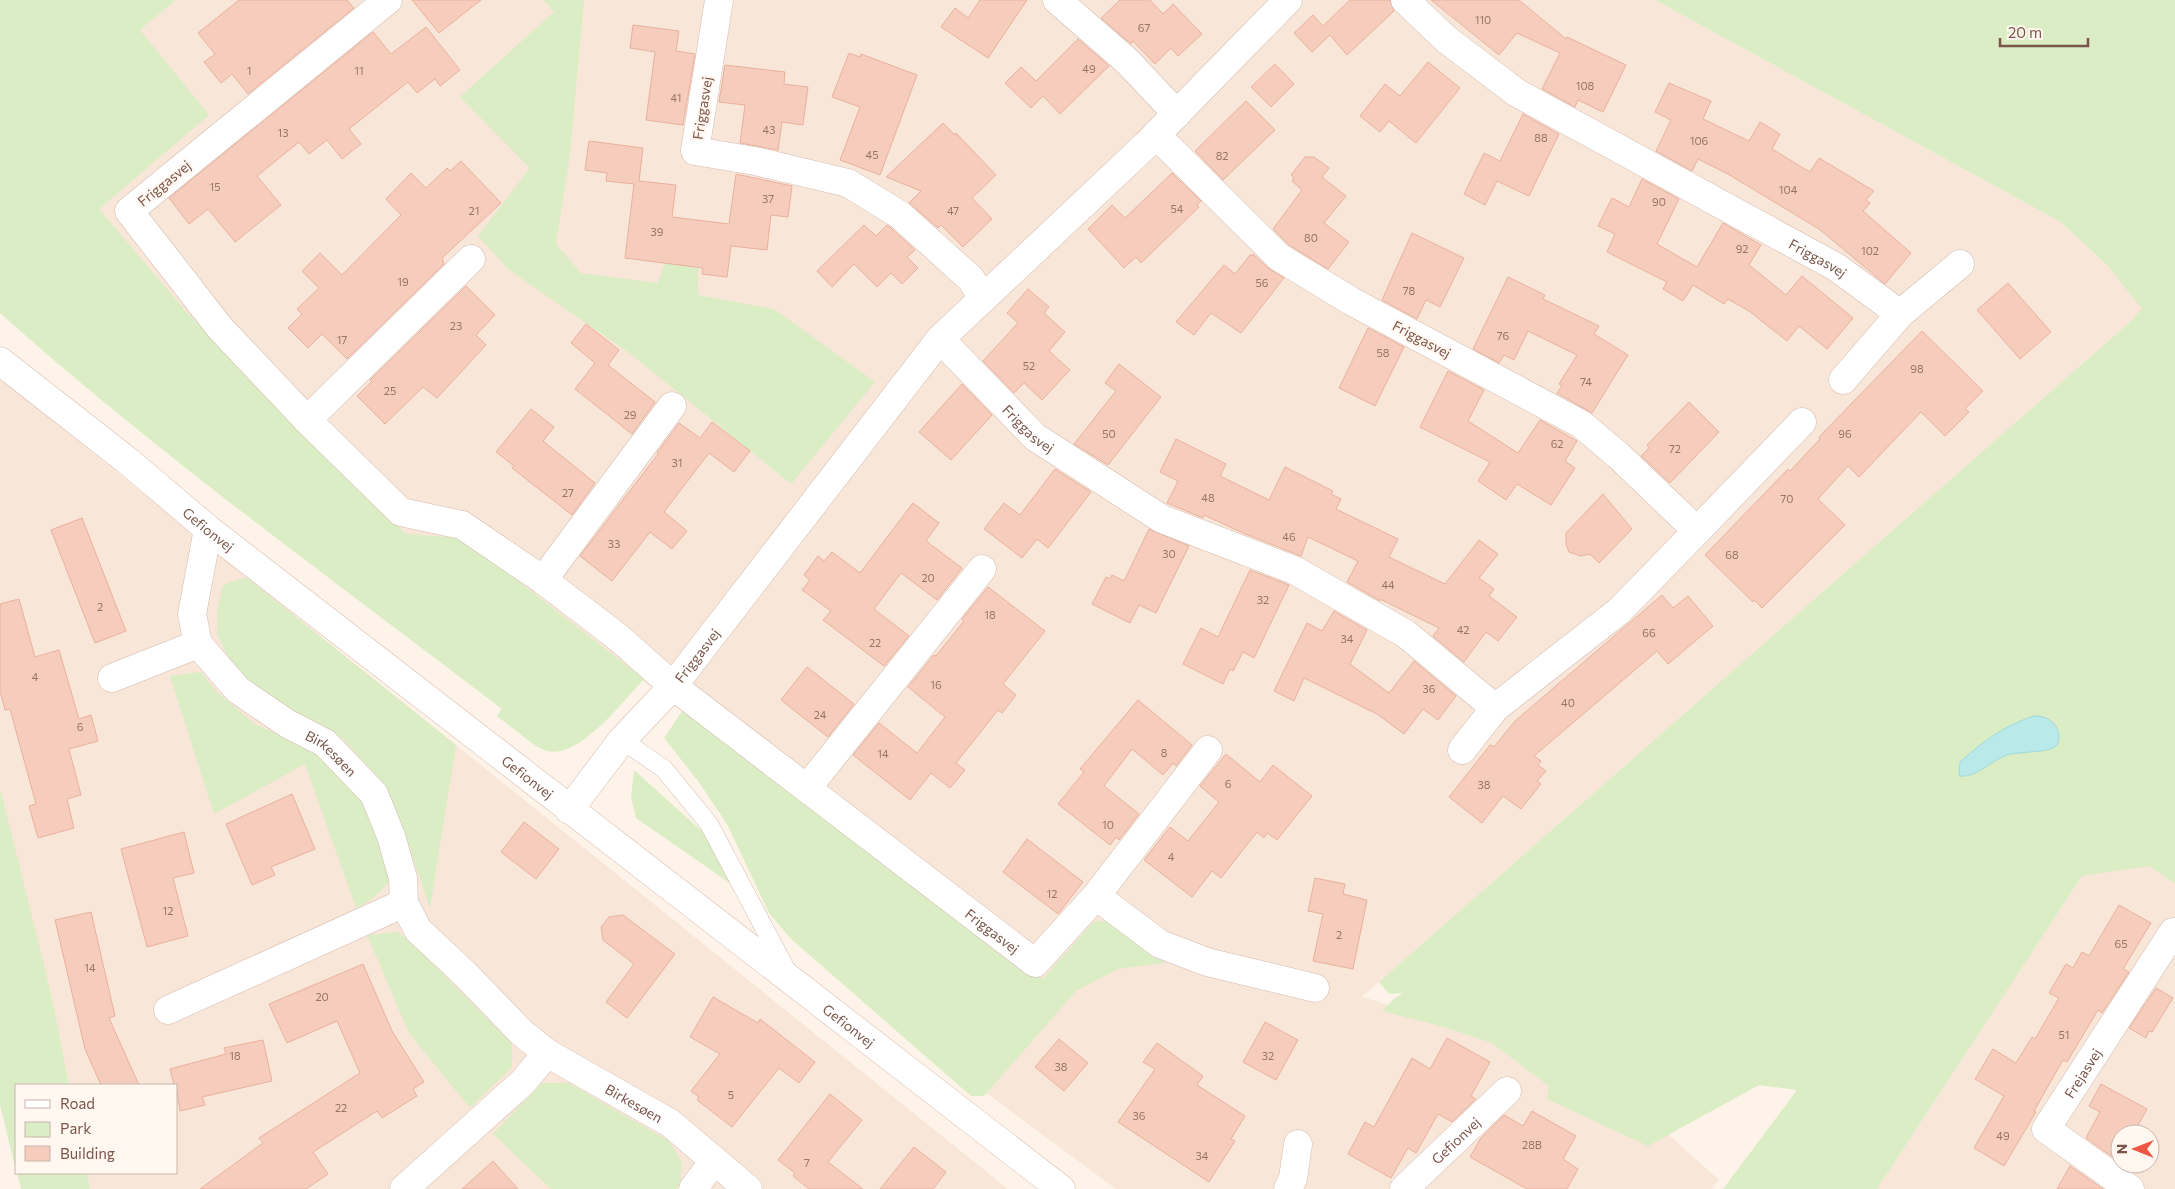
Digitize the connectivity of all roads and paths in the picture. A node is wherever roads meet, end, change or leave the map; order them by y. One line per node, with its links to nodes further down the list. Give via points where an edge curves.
1 (388, 0): 16 (street, Friggasvej, via 129,211 220,328)
2 (719, 0): 10 (street, Friggasvej, via 695,152 755,161 848,183 900,215 970,279)
3 (1057, 0): 6 (street, via 1127,60)
4 (1288, 0): 6 (street, Friggasvej)
5 (1405, 0): 11 (street, Friggasvej, via 1446,39 1517,93 1836,267)
6 (1176, 114): 7 (street, Friggasvej)
7 (1156, 136): 10 (street, Friggasvej); 19 (street, Friggasvej, via 1278,257 1351,301 1581,424 1620,456)
8 (471, 259): 16 (street)
9 (1960, 264): 11 (street)
10 (983, 298): 12 (street, Friggasvej)
11 (1900, 314): 14 (street)
12 (940, 339): 24 (street, Friggasvej); 25 (street, Friggasvej, via 1035,437 1162,519 1294,570 1406,634)
13 (0, 361): 18 (street, Gefionvej)
14 (1843, 380)
15 (672, 406): 21 (street)
16 (306, 420): 21 (street, Friggasvej, via 401,512 462,525)
17 (1802, 422): 19 (street)
18 (208, 528): 22 (street, Birkesøen, via 192,614); 30 (street, Gefionvej)
19 (1697, 531): 25 (street, via 1618,611)
20 (982, 569): 29 (street)
21 (543, 580): 24 (street, Friggasvej, via 619,638)
22 (198, 644): 23 (street); 32 (street, Birkesøen, via 238,690 288,724 326,743 374,794 403,878)
23 (112, 678)
24 (673, 686): 26 (street, Friggasvej); 29 (street, Friggasvej)
25 (1495, 708): 28 (street)
26 (622, 740): 30 (street, Friggasvej); 34 (lane, via 664,770 709,824)
27 (1208, 750): 31 (street, Friggasvej)
28 (1462, 750)
29 (807, 788): 31 (street, Friggasvej, via 1035,963)
30 (569, 810): 34 (street, Gefionvej)
31 (1096, 896): 35 (street, via 1160,944 1207,962)
32 (404, 904): 36 (street); 37 (street, Birkesøen, via 418,930 522,1033)
33 (2175, 933): 47 (street, Frejasvej, via 2046,1129)
34 (791, 980): 44 (street, Gefionvej)
35 (1315, 988)
36 (168, 1010)
37 (547, 1053): 40 (street, Birkesøen, via 670,1123); 41 (street, via 523,1082)
38 (1507, 1091): 46 (street, Gefionvej)
39 (1298, 1144): 45 (street)
40 (714, 1161): 42 (street); 43 (street, Birkesøen)
41 (404, 1189)
42 (693, 1189)
43 (748, 1189)
44 (1061, 1189)
45 (1288, 1189)
46 (1404, 1189)
47 (2130, 1189)

